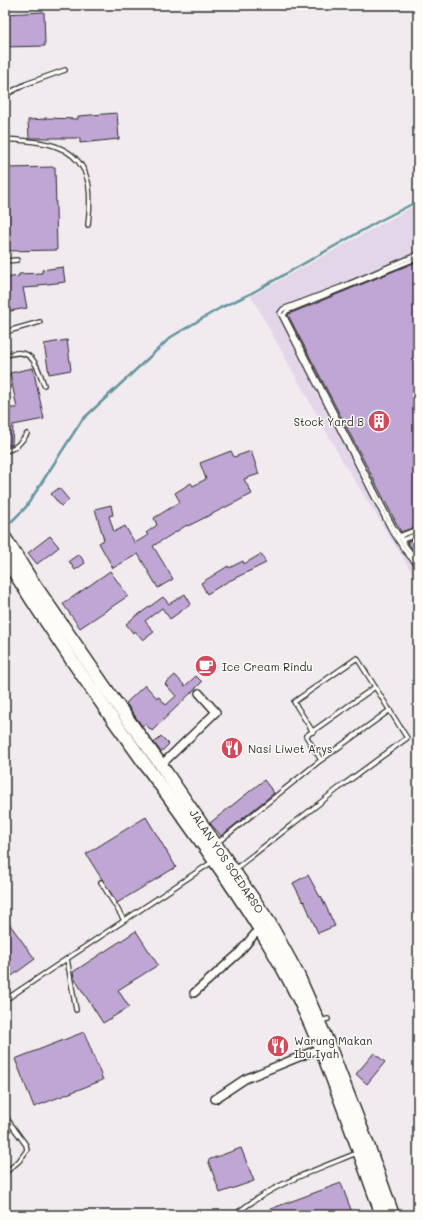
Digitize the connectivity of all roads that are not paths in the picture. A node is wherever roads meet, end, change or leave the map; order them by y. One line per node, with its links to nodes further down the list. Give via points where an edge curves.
1 (65, 70): 2 (lane, via 26,84)
2 (5, 96)
3 (5, 139): 4 (lane, via 53,144 77,159 89,188)
4 (88, 225)
5 (417, 257): 8 (lane); 17 (lane, via 287,311 284,315)
6 (17, 260): 7 (lane)
7 (5, 261)
8 (418, 264)
9 (40, 322): 10 (lane)
10 (5, 332)
11 (5, 356): 12 (lane, via 20,353 28,355 38,368)
12 (44, 385)
13 (27, 434): 14 (lane, via 17,446)
14 (5, 451)
15 (418, 529): 17 (lane)
16 (418, 534): 19 (lane)
17 (398, 537): 19 (lane); 22 (lane)
18 (5, 538): 20 (highway, JALAN YOS SOEDARSO)
19 (402, 540): 21 (lane)
20 (9, 555): 25 (highway, JALAN YOS SOEDARSO, via 42,616); 25 (highway, JALAN YOS SOEDARSO, via 78,642)
21 (418, 561)
22 (418, 566)
23 (375, 687): 26 (lane); 27 (lane); 27 (lane, via 357,658 294,702)
24 (198, 693): 29 (street, via 216,712)
25 (106, 700): 29 (highway, JALAN YOS SOEDARSO); 30 (highway, JALAN YOS SOEDARSO)
26 (390, 710): 28 (lane); 33 (lane, via 407,738)
27 (312, 732): 28 (lane, via 306,736)
28 (321, 760): 31 (lane)
29 (161, 765): 30 (highway); 31 (highway, JALAN YOS SOEDARSO)
30 (152, 774): 31 (highway, JALAN YOS SOEDARSO)
31 (211, 848): 32 (highway, JALAN YOS SOEDARSO); 33 (highway, JALAN YOS SOEDARSO)
32 (213, 861): 33 (highway, JALAN YOS SOEDARSO); 35 (lane)
33 (229, 874): 36 (highway, JALAN YOS SOEDARSO); 42 (highway, JALAN YOS SOEDARSO, via 269,922 323,1020)
34 (101, 882): 35 (lane)
35 (124, 920): 37 (lane)
36 (259, 929): 38 (street, via 238,954); 41 (highway, JALAN YOS SOEDARSO, via 290,981)
37 (67, 958): 39 (lane); 40 (lane)
38 (194, 993)
39 (5, 1000)
40 (76, 1010)
41 (321, 1048): 42 (highway, JALAN YOS SOEDARSO); 43 (street, via 244,1079)
42 (339, 1083): 45 (highway, JALAN YOS SOEDARSO)
43 (215, 1099)
44 (5, 1116): 46 (lane, via 21,1137 27,1150 19,1161)
45 (364, 1150): 47 (lane, via 272,1190 252,1201); 48 (highway, JALAN YOS SOEDARSO); 49 (highway, JALAN YOS SOEDARSO)
46 (5, 1172)
47 (235, 1215)
48 (382, 1215)
49 (393, 1215)

